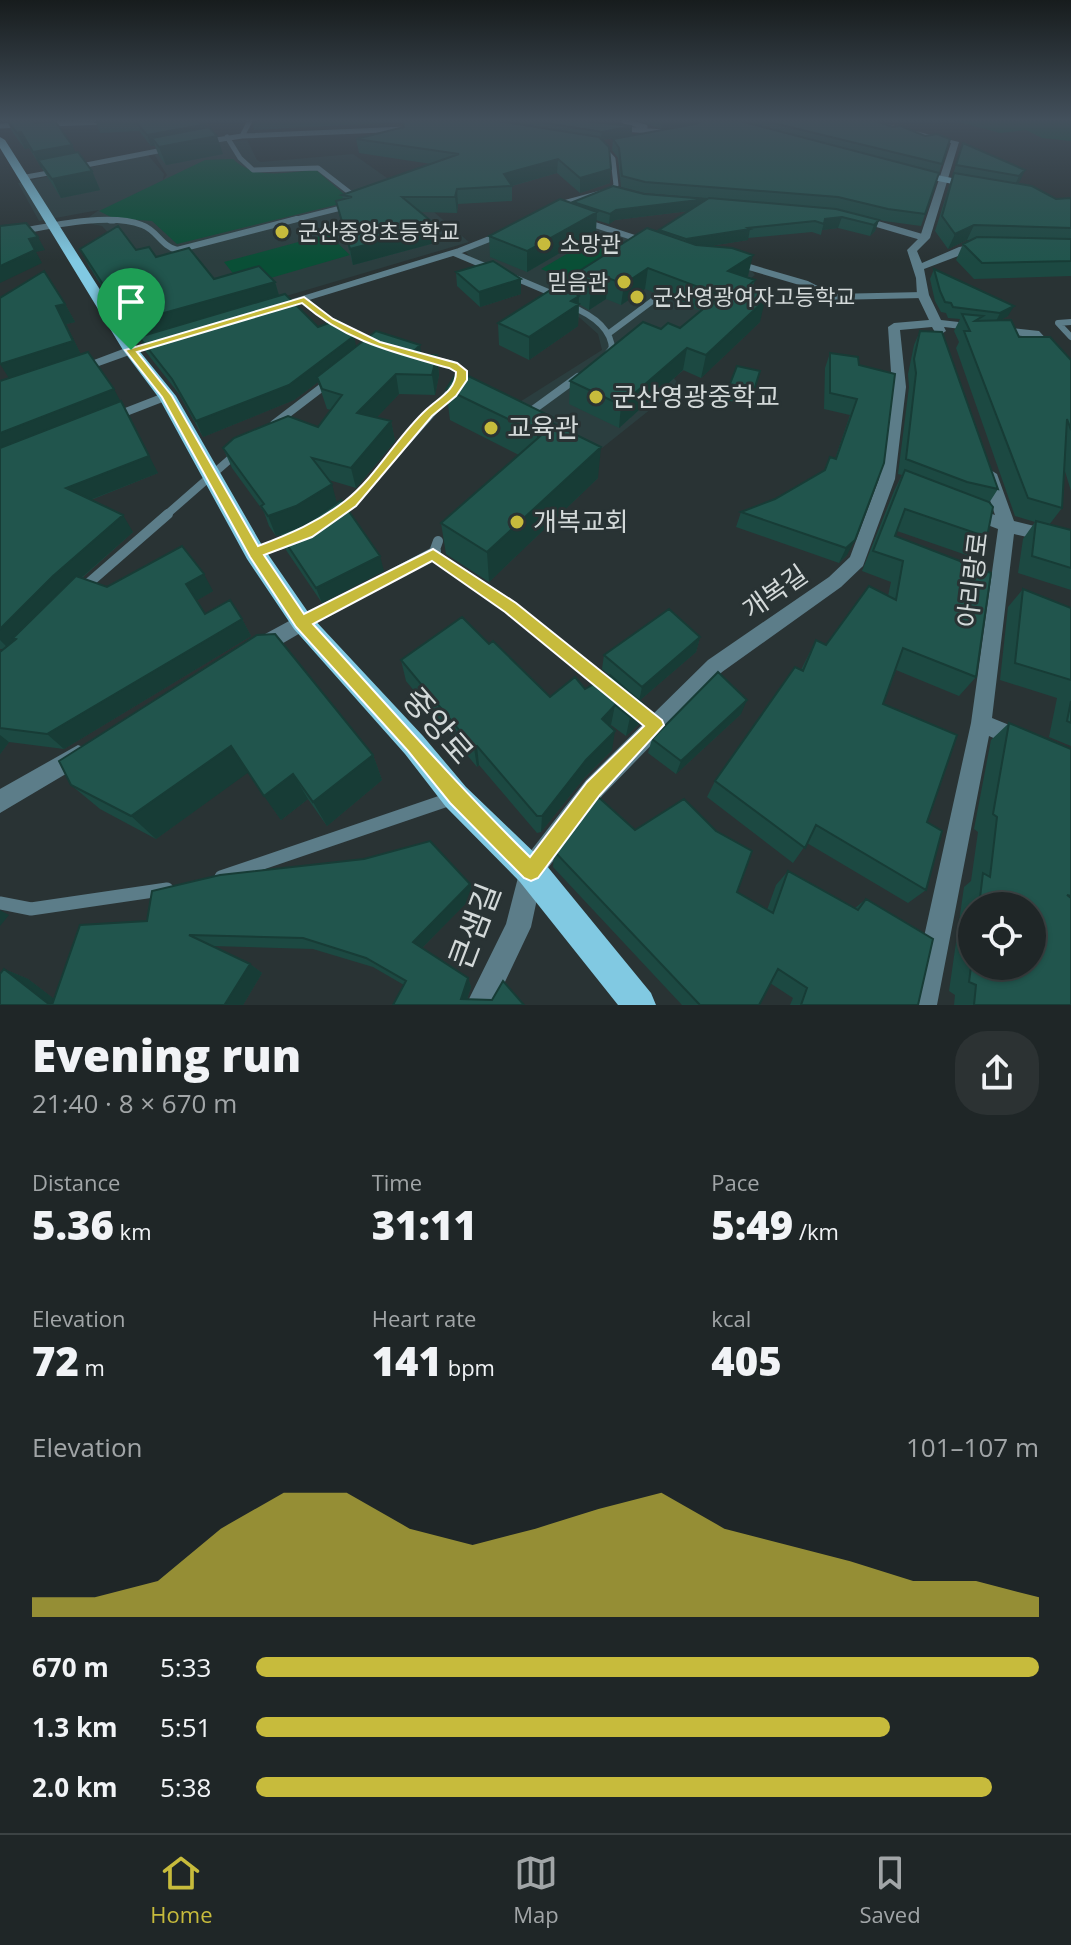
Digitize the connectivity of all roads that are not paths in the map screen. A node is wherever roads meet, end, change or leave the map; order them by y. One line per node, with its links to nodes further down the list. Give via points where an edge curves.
1 (20, 168): 7 (main road, 중앙로)
2 (250, 168): 15 (lane, via 318,168 359,201 177,250 168,249 143,225 88,219)
3 (614, 168): 10 (lane)
4 (947, 168): 8 (street)
5 (57, 171): 7 (lane)
6 (912, 173): 8 (street)
7 (26, 177): 15 (main road, 중앙로)
8 (943, 180): 9 (street); 18 (street)
9 (986, 188)
10 (612, 190): 11 (lane); 12 (lane, via 548,209)
11 (624, 194)
12 (563, 214)
13 (582, 220): 19 (lane)
14 (864, 220): 18 (lane)
15 (53, 228): 17 (lane); 33 (main road, 중앙로)
16 (503, 234): 21 (lane)
17 (0, 235)
18 (925, 238): 23 (street, via 912,250)
19 (653, 244)
20 (997, 247): 23 (street, via 967,246)
21 (454, 253): 25 (lane); 30 (lane, via 556,293 563,304 595,317)
22 (732, 263): 24 (lane, via 807,284 832,297)
23 (919, 267): 24 (street)
24 (923, 295): 29 (street)
25 (304, 299): 27 (lane); 32 (lane, via 329,321)
26 (655, 299): 30 (lane)
27 (275, 308)
28 (1071, 322): 31 (lane, via 1058,323)
29 (937, 323): 35 (street); 41 (street, via 1035,334); 68 (street, 개복길, via 894,327 899,387 893,482 857,561 650,720)
30 (608, 334): 38 (lane, via 613,348)
31 (1071, 337)
32 (377, 345): 34 (lane); 36 (lane)
33 (138, 348): 42 (street); 43 (main road, 중앙로)
34 (388, 348)
35 (947, 352)
36 (365, 354)
37 (410, 355): 51 (lane, via 453,365 462,371 461,380 352,503)
38 (599, 362)
39 (587, 371): 44 (lane)
40 (341, 372): 46 (lane)
41 (1071, 374)
42 (58, 375)
43 (167, 396): 45 (lane); 49 (main road, 중앙로)
44 (530, 412)
45 (110, 418)
46 (270, 427)
47 (247, 445): 49 (lane)
48 (982, 453): 52 (street, 아리랑로)
49 (211, 473): 57 (main road, 중앙로); 59 (lane)
50 (953, 505): 52 (street)
51 (333, 516)
52 (1007, 526): 56 (street); 63 (street, 아리랑로)
53 (307, 533): 57 (lane)
54 (454, 534): 58 (lane)
55 (438, 541): 58 (lane)
56 (1071, 541)
57 (255, 553): 60 (main road, 중앙로)
58 (433, 555): 60 (lane); 62 (lane, via 515,605)
59 (72, 598)
60 (302, 622): 61 (street); 66 (main road, 중앙로)
61 (247, 655)
62 (620, 696)
63 (981, 723): 65 (street); 74 (street, 아리랑로)
64 (96, 745): 67 (street)
65 (1045, 749)
66 (456, 797): 68 (main road, 중앙로); 69 (lane)
67 (0, 802)
68 (531, 871): 72 (street, 큰샘길, via 518,927); 73 (main road, 중앙로)
69 (204, 883)
70 (189, 885): 71 (lane, via 31,909)
71 (0, 903)
72 (480, 1005)
73 (639, 1005)
74 (923, 1005)

